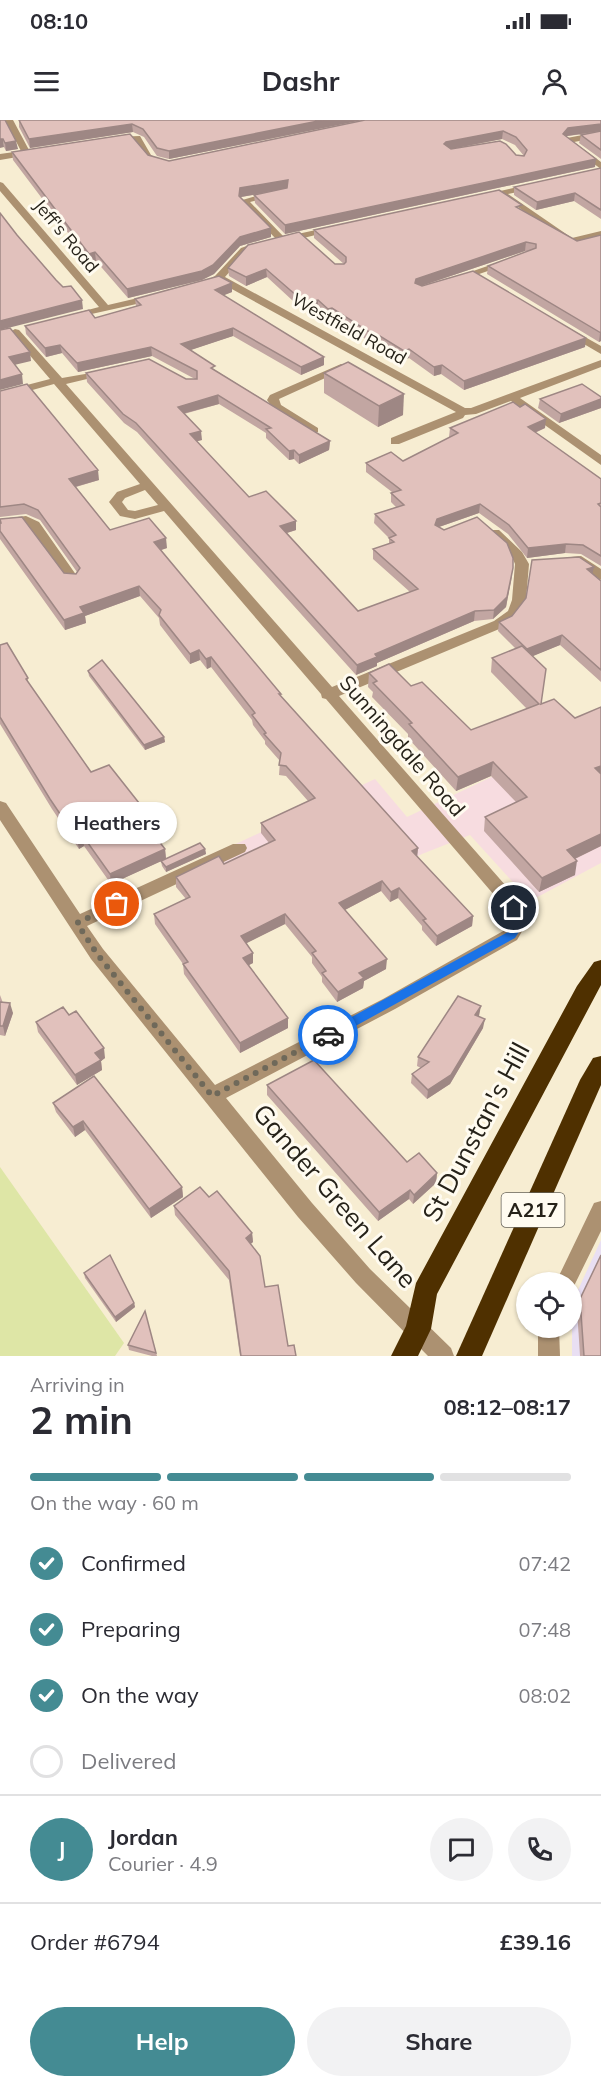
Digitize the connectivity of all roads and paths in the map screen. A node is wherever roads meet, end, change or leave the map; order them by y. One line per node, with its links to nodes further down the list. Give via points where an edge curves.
1 (13, 122): 5 (street)
2 (600, 135): 8 (street, via 568,142)
3 (104, 141): 7 (street, via 136,138 147,158)
4 (37, 151): 5 (street)
5 (26, 153): 6 (street)
6 (0, 157)
7 (169, 164)
8 (601, 166)
9 (601, 171): 10 (street)
10 (590, 174)
11 (536, 175): 14 (street, via 545,183)
12 (0, 185): 24 (street, Jeff's Road)
13 (284, 192): 18 (street, via 244,201)
14 (501, 193): 15 (street); 17 (street, via 570,241)
15 (478, 198)
16 (350, 226): 18 (street, via 307,239)
17 (601, 234)
18 (282, 240): 20 (street, via 244,250)
19 (518, 259): 21 (street, via 479,276)
20 (219, 278): 22 (street); 29 (street, Westfield Road)
21 (442, 283)
22 (194, 288)
23 (161, 296): 24 (street)
24 (106, 309): 25 (street)
25 (60, 320)
26 (562, 327): 28 (street)
27 (0, 335): 32 (street, Sunningdale Road, via 20,330)
28 (601, 351)
29 (363, 357): 35 (street, Westfield Road); 36 (street, via 274,397 273,404)
30 (601, 363): 34 (street)
31 (117, 369): 32 (street)
32 (59, 381): 33 (street); 39 (street, Sunningdale Road)
33 (0, 396)
34 (513, 397): 35 (street, via 472,412); 38 (street)
35 (462, 411): 37 (street, via 459,416)
36 (314, 430)
37 (395, 441)
38 (601, 461)
39 (147, 485): 40 (street, Sunningdale Road); 40 (street, via 115,502 124,513)
40 (165, 507): 46 (street, Sunningdale Road)
41 (0, 523): 45 (street, via 26,520 34,525)
42 (486, 526): 46 (street, via 528,563 514,613 508,619)
43 (565, 559): 44 (street, via 581,560)
44 (601, 576)
45 (72, 579)
46 (327, 695): 53 (street, Sunningdale Road, via 514,908 520,921 512,935)
47 (0, 807): 49 (street, Gander Green Lane)
48 (239, 849): 49 (street)
49 (77, 923): 53 (street, Gander Green Lane, via 97,954)
50 (601, 968): 56 (highway, St Dunstan's Hill / A217, via 425,1292)
51 (601, 1065): 52 (highway, A217)
52 (595, 1090): 60 (highway, A217)
53 (212, 1096): 56 (street, Gander Green Lane, via 363,1276)
54 (601, 1210): 55 (street)
55 (571, 1272)
56 (418, 1329): 58 (highway, A217); 59 (street, Gander Green Lane)
57 (549, 1338): 61 (street)
58 (404, 1356)
59 (443, 1356)
60 (469, 1356)
61 (549, 1356)

